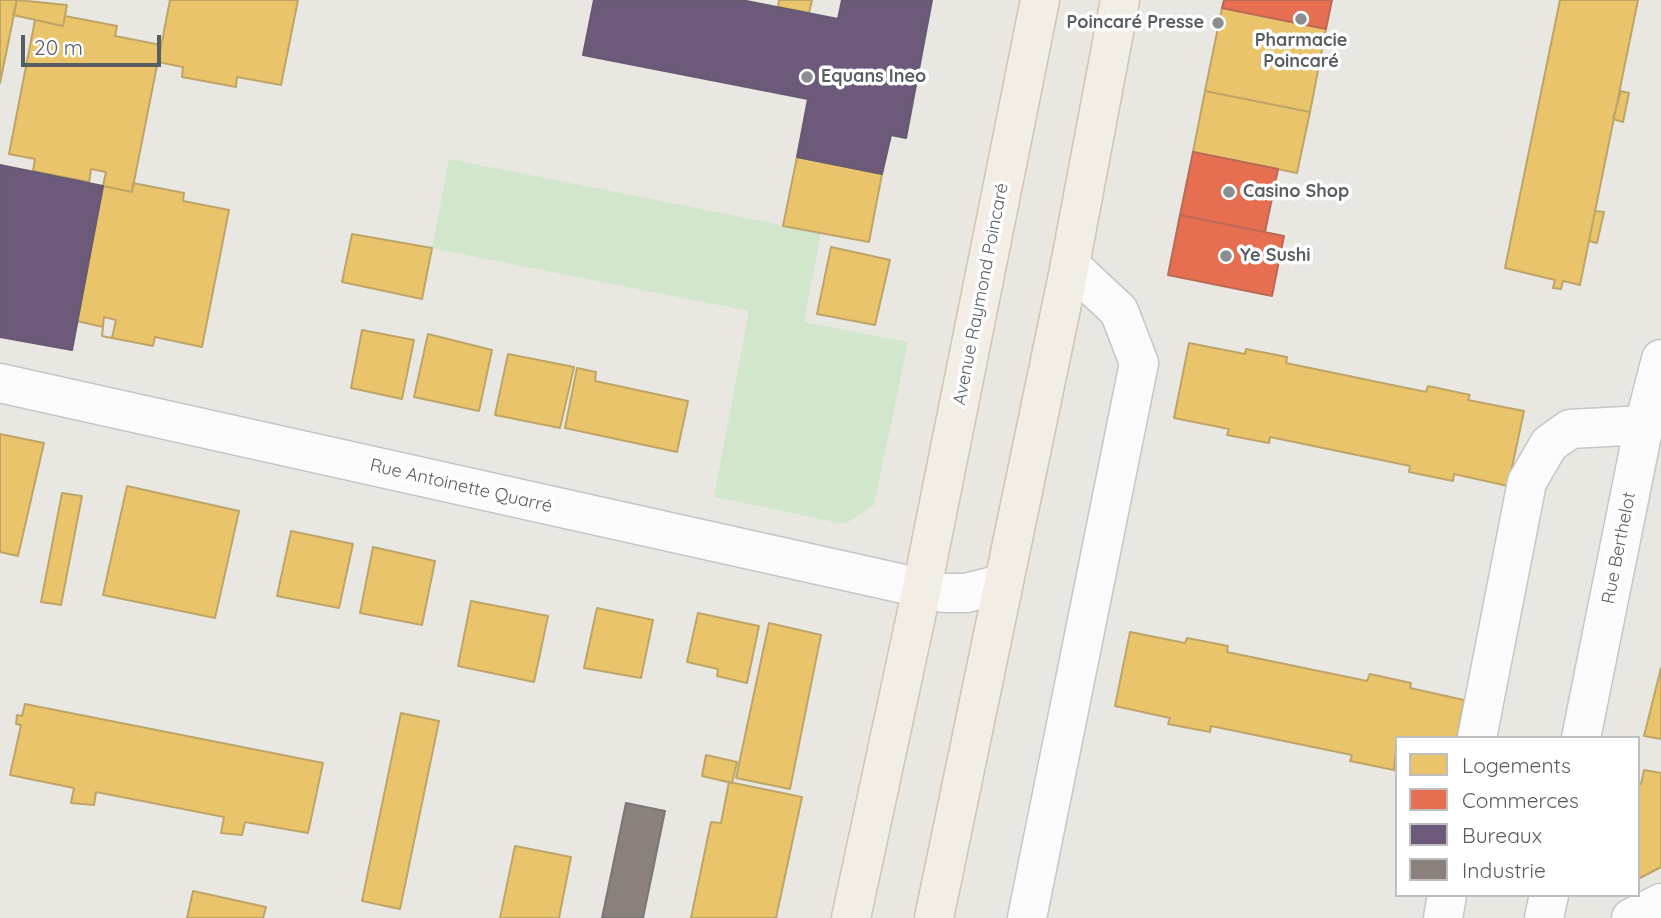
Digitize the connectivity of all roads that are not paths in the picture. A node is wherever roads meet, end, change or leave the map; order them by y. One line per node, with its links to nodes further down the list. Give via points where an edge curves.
1 (1040, 0): 8 (main road, Avenue Raymond Poincaré)
2 (1120, 0): 3 (main road)
3 (1070, 265): 7 (main road); 16 (street, via 1119,311 1139,363)
4 (1659, 371): 6 (street, Rue Berthelot)
5 (0, 383): 8 (street, Rue Antoinette Quarré)
6 (1644, 425): 9 (street, via 1570,429 1549,444 1527,482); 10 (street, Rue Berthelot)
7 (1002, 584): 8 (street, via 966,593); 15 (main road)
8 (922, 588): 14 (main road, Avenue Raymond Poincaré)
9 (1477, 736)
10 (1581, 736)
11 (1447, 897): 17 (street)
12 (1549, 897): 18 (street)
13 (1661, 903): 19 (street)
14 (851, 918)
15 (934, 918)
16 (1027, 918)
17 (1443, 918)
18 (1544, 918)
19 (1632, 918)

